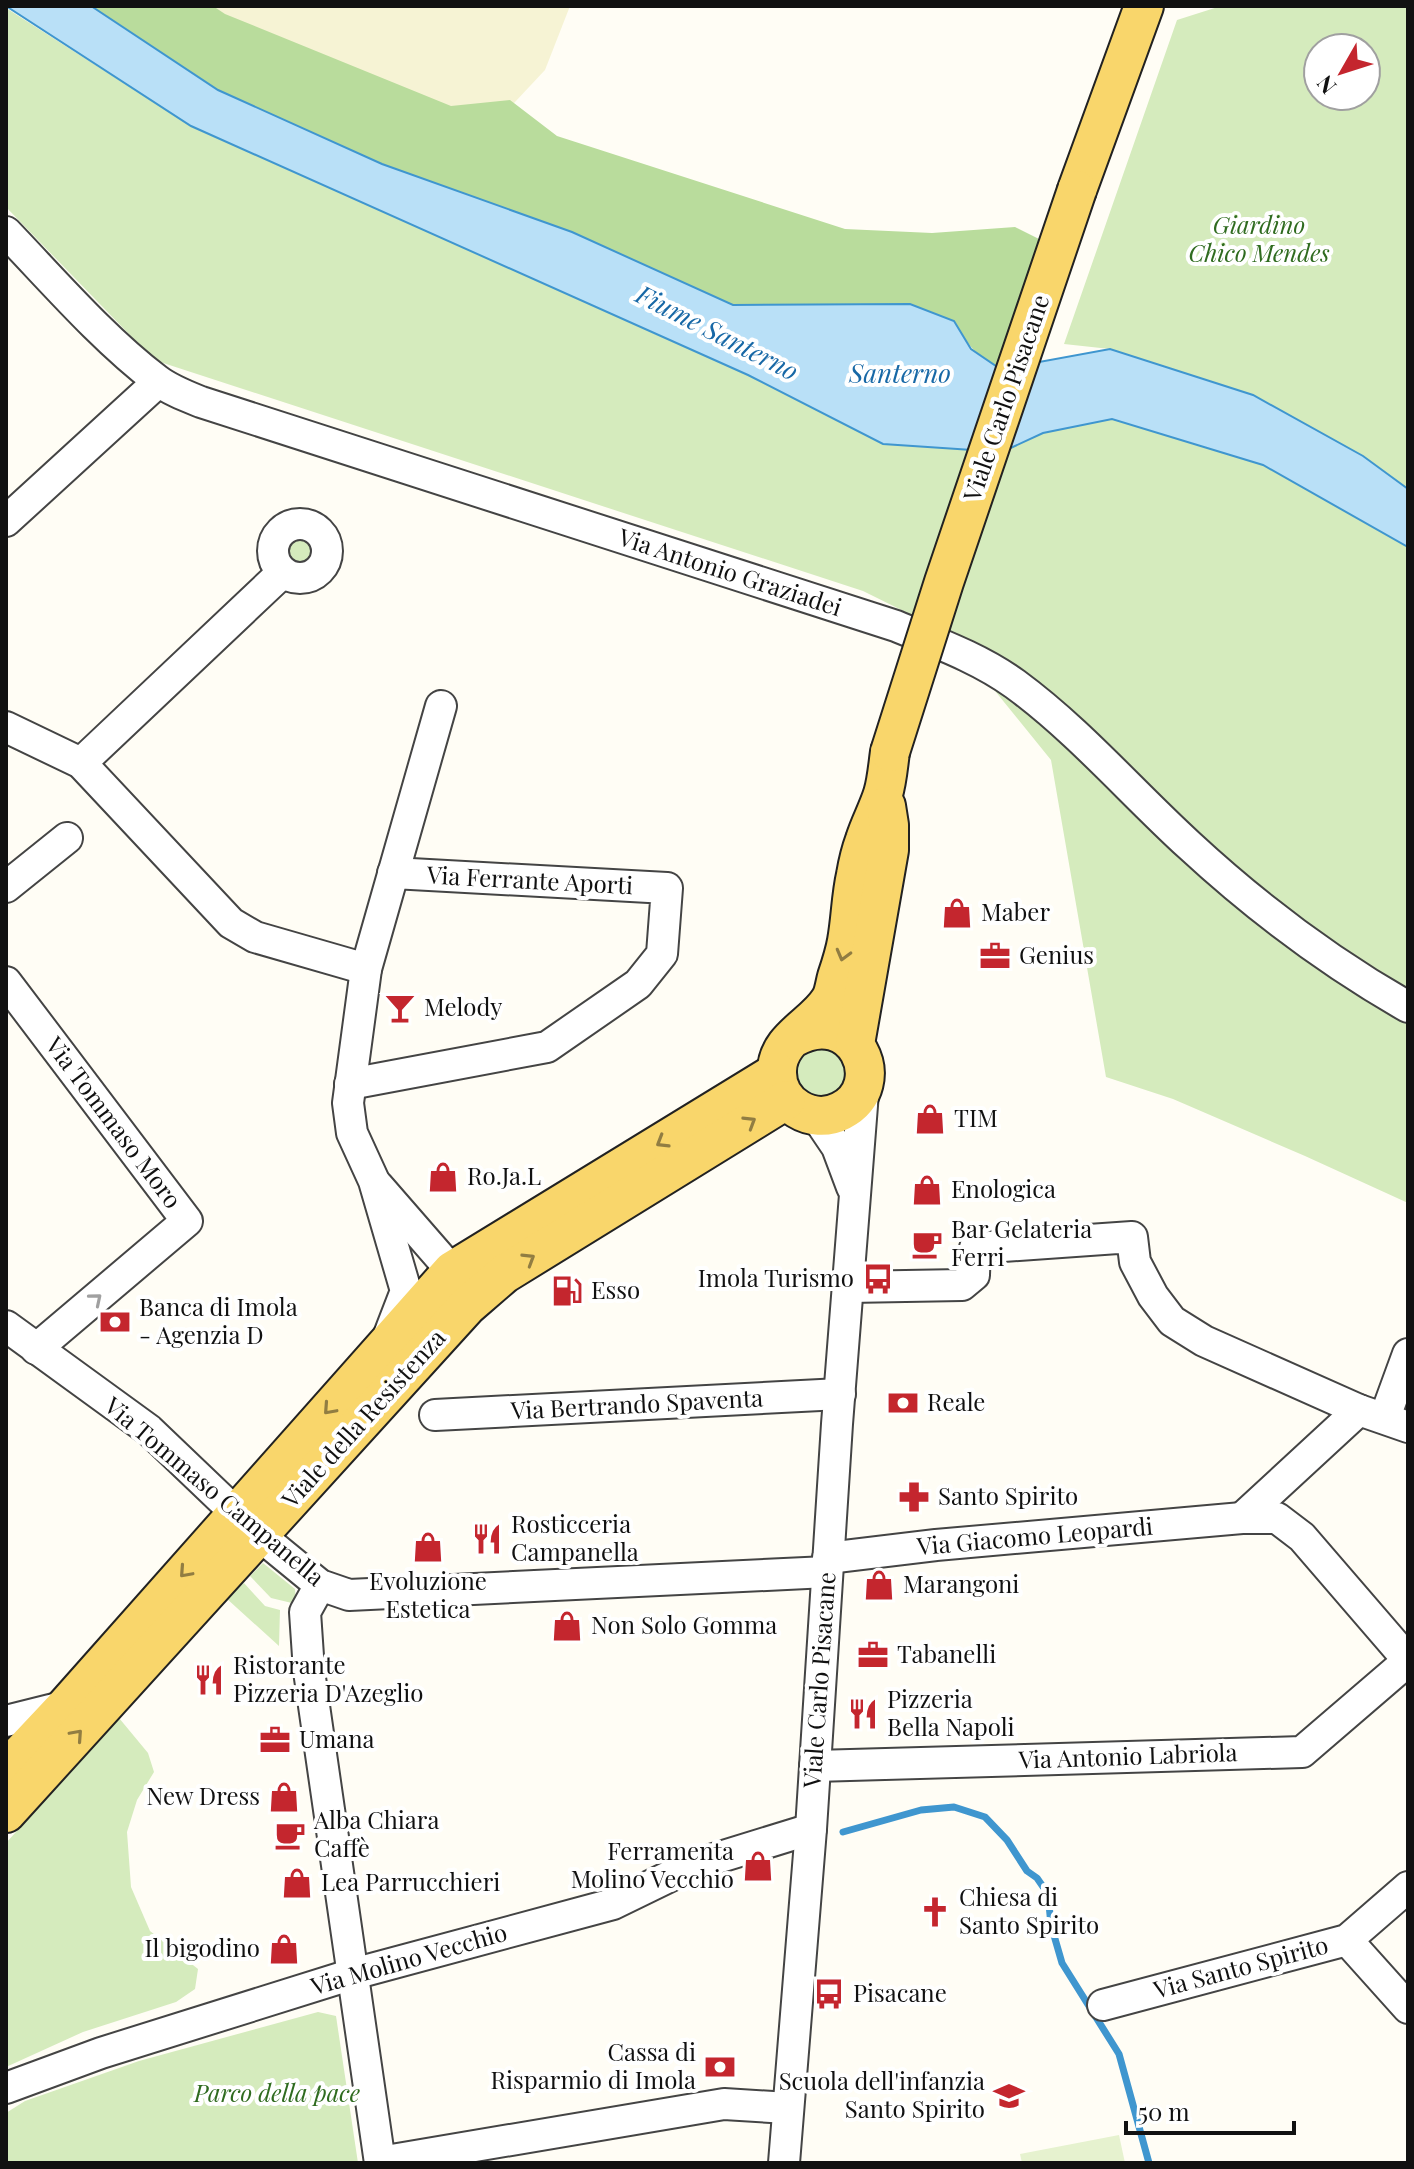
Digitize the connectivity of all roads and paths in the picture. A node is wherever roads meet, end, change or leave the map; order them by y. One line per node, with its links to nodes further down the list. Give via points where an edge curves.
1 (1144, 6): 9 (main road, Viale Carlo Pisacane, bridge, via 944,582 890,752)
2 (6, 232): 3 (street, Via Antonio Graziadei)
3 (158, 382): 4 (street); 17 (street, Via Antonio Graziadei, via 201,402 896,626 969,656 1054,715 1190,846 1290,931)
4 (6, 521)
5 (282, 573): 8 (street)
6 (441, 706): 11 (street)
7 (6, 727): 8 (street)
8 (81, 763): 15 (street, via 231,923 255,937)
9 (883, 793): 12 (main road, Viale Carlo Pisacane); 14 (main road, Viale Carlo Pisacane, via 889,850)
10 (67, 838): 13 (street)
11 (393, 873): 15 (street); 20 (street, Via Ferrante Aporti, via 667,888 662,954 638,984 547,1047)
12 (855, 878): 14 (main road, via 873,892); 18 (main road, Viale Carlo Pisacane, one-way to 18, via 847,944 831,999)
13 (6, 887)
14 (873, 941): 19 (main road, Viale Carlo Pisacane)
15 (366, 969): 20 (street)
16 (6, 982): 28 (street, Via Tommaso Moro, one-way to 16, via 187,1221)
17 (1408, 1007)
18 (793, 1038): 19 (main road, via 818,1028 832,1030 845,1035); 21 (main road, Viale Carlo Pisacane, via 779,1059)
19 (860, 1060): 21 (main road, Viale Carlo Pisacane, via 861,1090 843,1110 830,1115); 23 (street, Viale Carlo Pisacane)
20 (350, 1084): 22 (street, via 352,1133)
21 (793, 1096): 23 (street, Viale Carlo Pisacane, via 837,1147); 26 (main road, Viale della Resistenza)
22 (374, 1181): 24 (street); 26 (street)
23 (855, 1196): 25 (street, Viale Carlo Pisacane)
24 (389, 1237): 26 (street, via 422,1277); 29 (street, via 406,1291)
25 (849, 1287): 31 (street, Viale Carlo Pisacane); 33 (street, via 962,1285 974,1275 975,1248 1132,1237 1135,1262 1172,1321 1204,1341)
26 (452, 1289): 29 (main road, Viale della Resistenza); 35 (main road, Viale della Resistenza)
27 (6, 1326): 28 (street, Via Tommaso Campanella)
28 (36, 1349): 35 (street, Via Tommaso Campanella, via 149,1430)
29 (381, 1351): 35 (main road, Viale della Resistenza, one-way to 35)
30 (1408, 1354): 33 (street)
31 (840, 1394): 32 (street, Via Bertrando Spaventa); 36 (street, Viale Carlo Pisacane)
32 (435, 1415)
33 (1384, 1418): 34 (street)
34 (1242, 1518): 36 (street, Via Giacomo Leopardi, via 936,1545); 38 (street, Via Giacomo Leopardi, via 1277,1518 1302,1537)
35 (248, 1524): 37 (street, Via Tommaso Campanella); 39 (main road, Viale della Resistenza, one-way to 39); 42 (main road, Viale della Resistenza, one-way to 35)
36 (827, 1565): 37 (street, Via Tommaso Campanella, via 349,1595); 41 (street, Viale Carlo Pisacane)
37 (320, 1585): 46 (street, via 305,1612 309,1671)
38 (1408, 1660): 41 (street, Via Antonio Labriola, via 1302,1752)
39 (66, 1706): 40 (street); 42 (main road, Viale della Resistenza)
40 (6, 1721)
41 (815, 1766): 43 (street, Viale Carlo Pisacane)
42 (11, 1791)
43 (811, 1829): 46 (street, Via Molino Vecchio, via 691,1866 613,1904); 50 (street, Viale Carlo Pisacane)
44 (1408, 1887): 45 (street, Via Santo Spirito)
45 (1347, 1940): 47 (street, Via Santo Spirito); 48 (street)
46 (353, 1974): 49 (street, Via Molino Vecchio); 51 (street)
47 (1103, 2005)
48 (1408, 2008)
49 (6, 2088)
50 (788, 2108): 51 (street, via 724,2104); 52 (street, Viale Carlo Pisacane)
51 (380, 2163)
52 (784, 2163)

